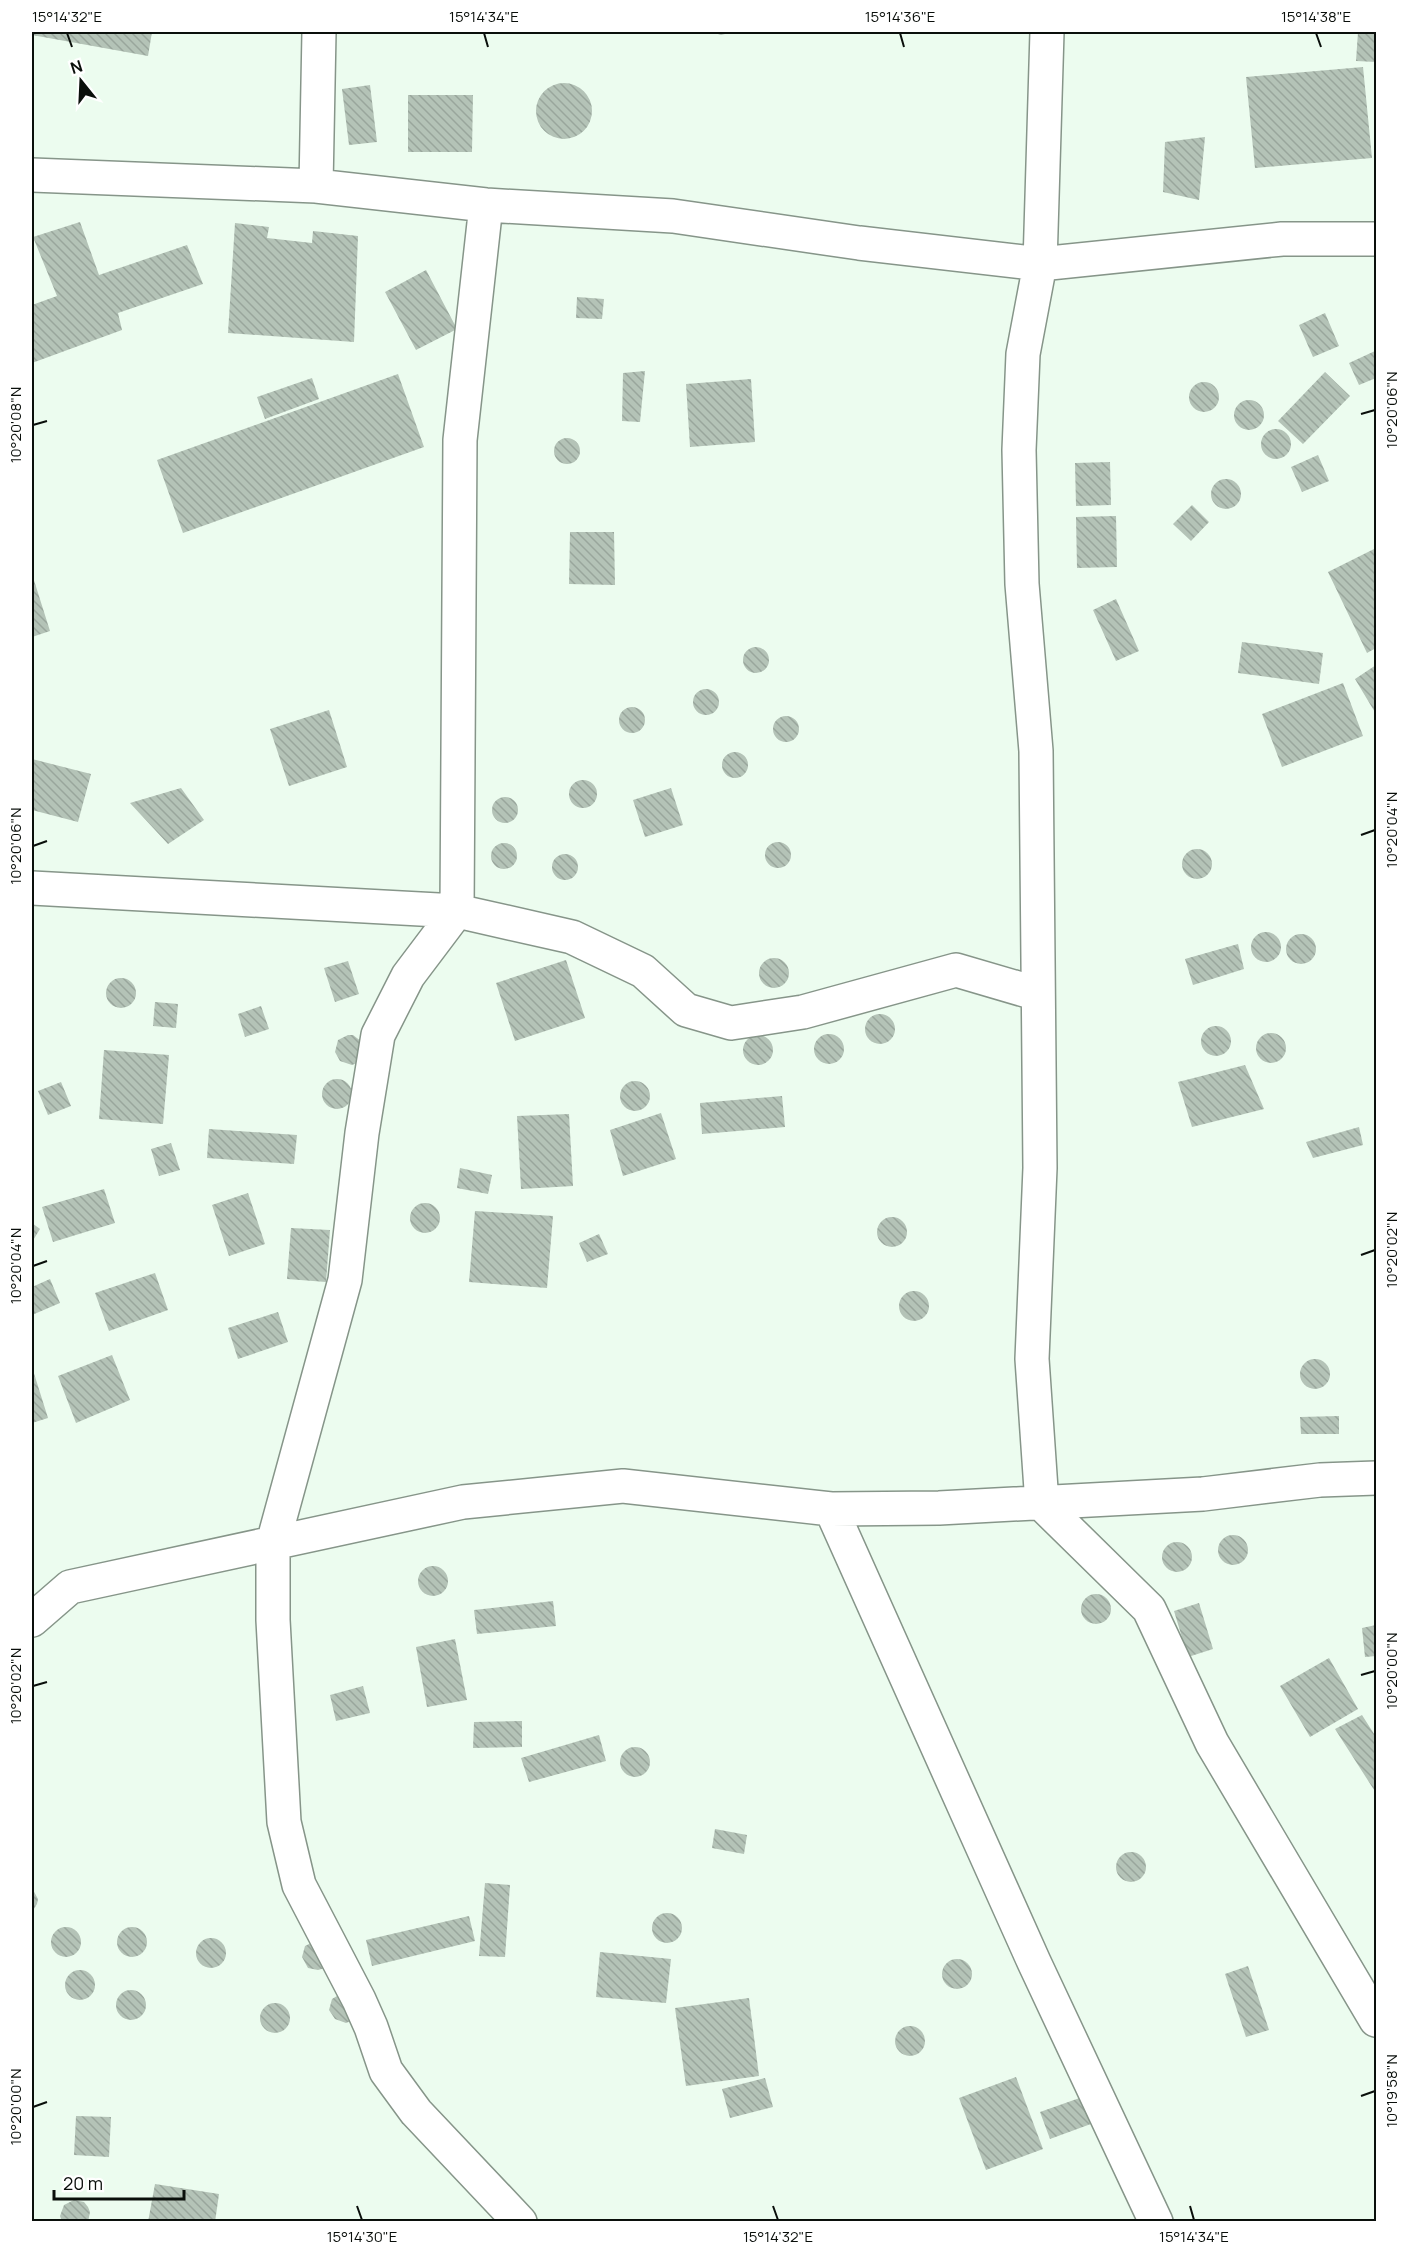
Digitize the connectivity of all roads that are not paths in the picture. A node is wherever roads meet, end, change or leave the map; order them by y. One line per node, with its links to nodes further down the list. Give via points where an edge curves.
1 (319, 32): 4 (street)
2 (1047, 32): 7 (street)
3 (32, 175): 4 (street)
4 (316, 186): 5 (street)
5 (486, 205): 7 (street, via 673,216); 9 (street, via 459,440)
6 (1377, 239): 7 (street, via 1282,239)
7 (1040, 264): 10 (street, via 1023,354 1018,450 1022,584 1036,752)
8 (32, 888): 9 (street)
9 (457, 911): 10 (street, via 572,937 643,971 686,1010 731,1023 803,1012 956,970); 14 (street, via 408,976 378,1035 345,1280)
10 (1038, 994): 12 (street, via 1040,1168 1032,1359)
11 (1377, 1478): 12 (street)
12 (1042, 1504): 13 (street); 18 (street, via 1149,1609 1212,1743)
13 (831, 1509): 14 (street, via 623,1486 463,1502); 20 (street, via 1034,1962)
14 (273, 1543): 15 (street); 19 (street, via 273,1620 284,1822 299,1885 345,1970 371,2026 386,2071 416,2112)
15 (70, 1587): 16 (street); 17 (street)
16 (32, 1590)
17 (32, 1620)
18 (1377, 2020)
19 (520, 2222)
20 (1156, 2222)

